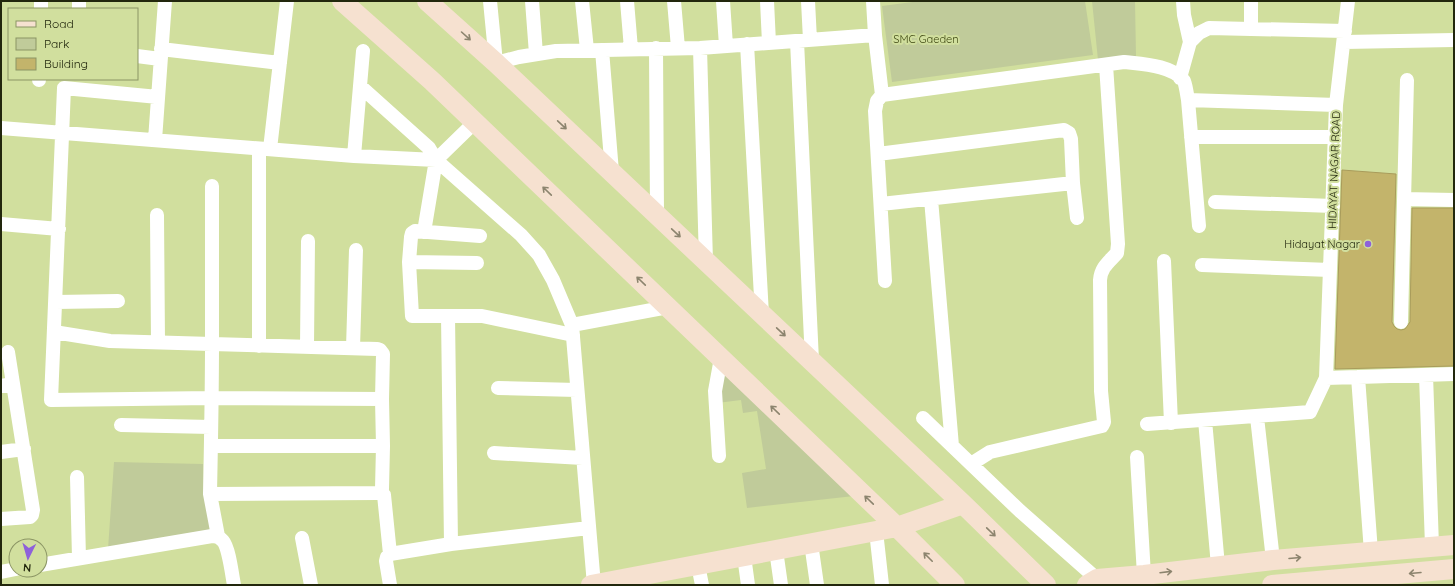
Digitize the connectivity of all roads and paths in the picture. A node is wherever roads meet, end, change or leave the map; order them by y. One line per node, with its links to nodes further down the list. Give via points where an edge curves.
1 (165, 1): 34 (street)
2 (287, 1): 37 (street)
3 (342, 1): 47 (street)
4 (427, 1): 17 (street)
5 (490, 1): 38 (street)
6 (532, 1): 35 (street)
7 (582, 1): 32 (street)
8 (627, 1): 30 (street)
9 (674, 1): 28 (street)
10 (722, 1): 26 (street)
11 (767, 1): 24 (street)
12 (808, 1): 21 (street)
13 (873, 1): 19 (street)
14 (1183, 1): 23 (street)
15 (1251, 1): 18 (street)
16 (1348, 1): 20 (street, HIDAYAT NAGAR ROAD)
17 (443, 8): 38 (street, one-way to 38)
18 (1251, 29): 20 (street); 23 (street, via 1209,28)
19 (875, 35): 21 (street); 43 (street)
20 (1345, 36): 22 (street); 46 (street, HIDAYAT NAGAR ROAD)
21 (804, 40): 24 (street); 98 (street)
22 (1454, 40)
23 (1190, 42): 40 (street)
24 (769, 43): 25 (street)
25 (747, 44): 26 (street); 86 (street)
26 (726, 46): 29 (street)
27 (656, 48): 28 (street); 30 (street); 67 (street)
28 (678, 48): 29 (street)
29 (700, 48): 78 (street)
30 (631, 49): 33 (street)
31 (364, 50): 42 (street)
32 (587, 50): 33 (street); 35 (street)
33 (602, 50): 57 (street)
34 (161, 54): 36 (street); 37 (street); 44 (street)
35 (536, 54): 38 (street)
36 (138, 56)
37 (280, 63): 53 (street)
38 (496, 63): 57 (street, one-way to 57)
39 (1106, 65): 40 (street, via 1124,62 1143,64 1163,68); 43 (street); 124 (street, via 1118,244 1117,253 1107,263 1100,276 1101,391 1104,422 1102,426 990,452)
40 (1180, 78): 45 (street, via 1184,81)
41 (1407, 80): 61 (street)
42 (360, 86): 55 (street); 56 (street, via 429,148)
43 (882, 95): 54 (street, via 877,101 875,111)
44 (158, 97): 49 (street, via 64,88); 52 (street)
45 (1188, 100): 46 (street); 50 (street)
46 (1336, 105): 51 (street, HIDAYAT NAGAR ROAD)
47 (475, 122): 56 (street); 85 (street, one-way to 47)
48 (1, 128): 49 (street)
49 (63, 133): 52 (street); 71 (street)
50 (1191, 137): 51 (street); 70 (street)
51 (1335, 137): 65 (street, HIDAYAT NAGAR ROAD)
52 (155, 140): 53 (street)
53 (265, 149): 55 (street); 93 (street)
54 (878, 154): 58 (street, via 1064,130 1069,133 1071,139); 64 (street)
55 (354, 156): 56 (street)
56 (436, 160): 72 (street); 89 (street, via 521,235 539,255 553,280)
57 (612, 172): 67 (street)
58 (1073, 183): 60 (street); 68 (street)
59 (212, 186): 92 (street)
60 (931, 199): 64 (street); 117 (street)
61 (1404, 199): 62 (street); 88 (street)
62 (1454, 200)
63 (1215, 202): 65 (street)
64 (880, 204): 82 (street)
65 (1332, 206): 81 (street, HIDAYAT NAGAR ROAD)
66 (157, 215): 91 (street)
67 (657, 215): 78 (street, one-way to 78)
68 (1077, 218)
69 (1, 224): 71 (street)
70 (1199, 226)
71 (59, 229): 84 (street)
72 (424, 232): 73 (street); 77 (street, via 415,231 410,237)
73 (480, 236)
74 (308, 241): 94 (street)
75 (356, 250): 95 (street)
76 (1164, 261): 111 (street)
77 (410, 262): 79 (street); 87 (street, via 412,316)
78 (706, 262): 86 (street)
79 (477, 263)
80 (1202, 265): 81 (street)
81 (1330, 270): 102 (street, HIDAYAT NAGAR ROAD)
82 (885, 281)
83 (118, 301): 84 (street)
84 (56, 302): 90 (street)
85 (668, 307): 89 (street); 97 (street)
86 (762, 314): 98 (street, one-way to 98)
87 (448, 316): 89 (street, via 482,316); 136 (street)
88 (1401, 322)
89 (572, 330): 105 (street)
90 (54, 332): 91 (street, via 110,341); 106 (street, via 51,400)
91 (158, 342): 92 (street)
92 (212, 344): 93 (street); 106 (street)
93 (259, 346): 94 (street)
94 (307, 347): 95 (street)
95 (353, 348): 107 (street, via 377,349 383,354)
96 (8, 352): 103 (street)
97 (721, 358): 121 (street, via 716,391); 130 (street, one-way to 97)
98 (812, 361): 128 (street)
99 (1454, 374): 100 (street)
100 (1426, 375): 101 (street); 138 (street)
101 (1358, 377): 102 (street); 140 (street)
102 (1326, 378): 108 (street, HIDAYAT NAGAR ROAD, via 1310,412)
103 (7, 385): 118 (street)
104 (498, 388): 105 (street)
105 (577, 390): 123 (street)
106 (212, 398): 107 (street); 114 (street)
107 (382, 399): 116 (street)
108 (1257, 417): 110 (street, HIDAYAT NAGAR ROAD); 144 (street)
109 (923, 418): 117 (street)
110 (1205, 420): 111 (street, HIDAYAT NAGAR ROAD); 147 (street)
111 (1171, 423): 112 (street, HIDAYAT NAGAR ROAD)
112 (1147, 424)
113 (121, 425): 114 (street)
114 (211, 428): 115 (street)
115 (211, 446): 116 (street); 126 (street)
116 (383, 446): 126 (street, via 381,492)
117 (952, 446): 124 (street)
118 (24, 449): 119 (street); 129 (street, via 33,513 30,517)
119 (1, 452)
120 (494, 453): 123 (street)
121 (719, 456)
122 (1137, 457): 149 (street)
123 (583, 458): 131 (street)
124 (971, 464): 150 (street)
125 (77, 477): 143 (street)
126 (210, 494): 133 (street)
127 (384, 494): 141 (street)
128 (963, 504): 130 (street); 161 (street, one-way to 161)
129 (1, 519)
130 (898, 527): 132 (street); 160 (street, one-way to 130)
131 (589, 528): 136 (street); 154 (street)
132 (876, 531): 135 (street); 159 (street)
133 (218, 536): 143 (street); 151 (street, via 226,547)
134 (302, 538): 152 (street)
135 (811, 543): 139 (street); 158 (street)
136 (452, 544): 141 (street)
137 (1454, 545): 138 (street)
138 (1432, 546): 140 (street)
139 (776, 550): 142 (street); 157 (street)
140 (1371, 552): 144 (street, one-way to 140)
141 (390, 554): 153 (street, via 386,561)
142 (744, 556): 146 (street); 156 (street)
143 (79, 558): 145 (street)
144 (1273, 560): 147 (street)
145 (48, 564)
146 (698, 565): 154 (street); 155 (street)
147 (1218, 566): 149 (street, one-way to 147)
148 (1454, 569): 162 (street, one-way to 162)
149 (1144, 575): 150 (street)
150 (1092, 582)
151 (234, 585)
152 (311, 585)
153 (390, 585)
154 (593, 585)
155 (702, 585)
156 (748, 585)
157 (780, 585)
158 (817, 585)
159 (882, 585)
160 (956, 585)
161 (1046, 585)
162 (1272, 585)

